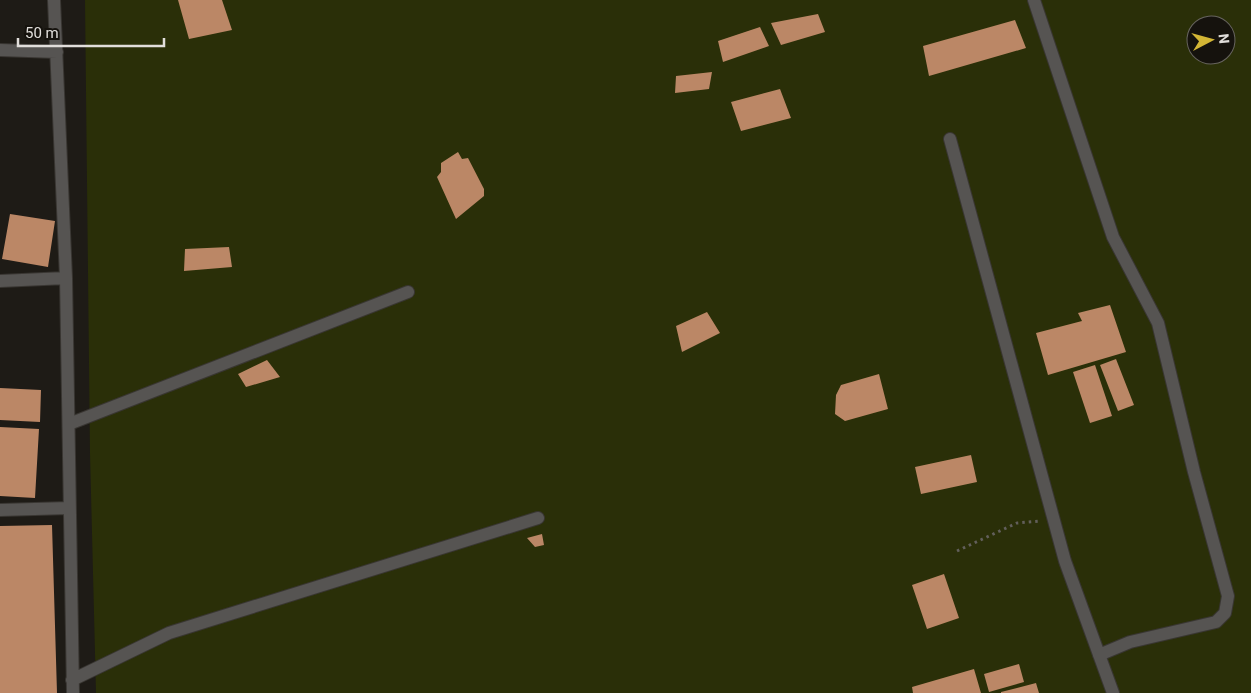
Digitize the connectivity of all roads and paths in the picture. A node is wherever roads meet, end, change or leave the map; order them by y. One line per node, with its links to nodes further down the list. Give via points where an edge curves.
1 (54, 0): 4 (street)
2 (1034, 0): 15 (street, via 1113,238 1158,323 1228,596 1225,613 1216,622 1130,642)
3 (0, 50): 4 (street)
4 (57, 52): 6 (street)
5 (950, 139): 13 (street)
6 (66, 278): 7 (street); 9 (street)
7 (0, 281)
8 (408, 292): 9 (street)
9 (68, 424): 10 (street)
10 (69, 508): 11 (street); 16 (street)
11 (0, 510)
12 (538, 518): 16 (street, via 169,633)
13 (1053, 520): 14 (path, via 1017,523); 15 (street)
14 (958, 551)
15 (1099, 655): 18 (street)
16 (72, 680): 17 (street)
17 (73, 693)
18 (1113, 693)

